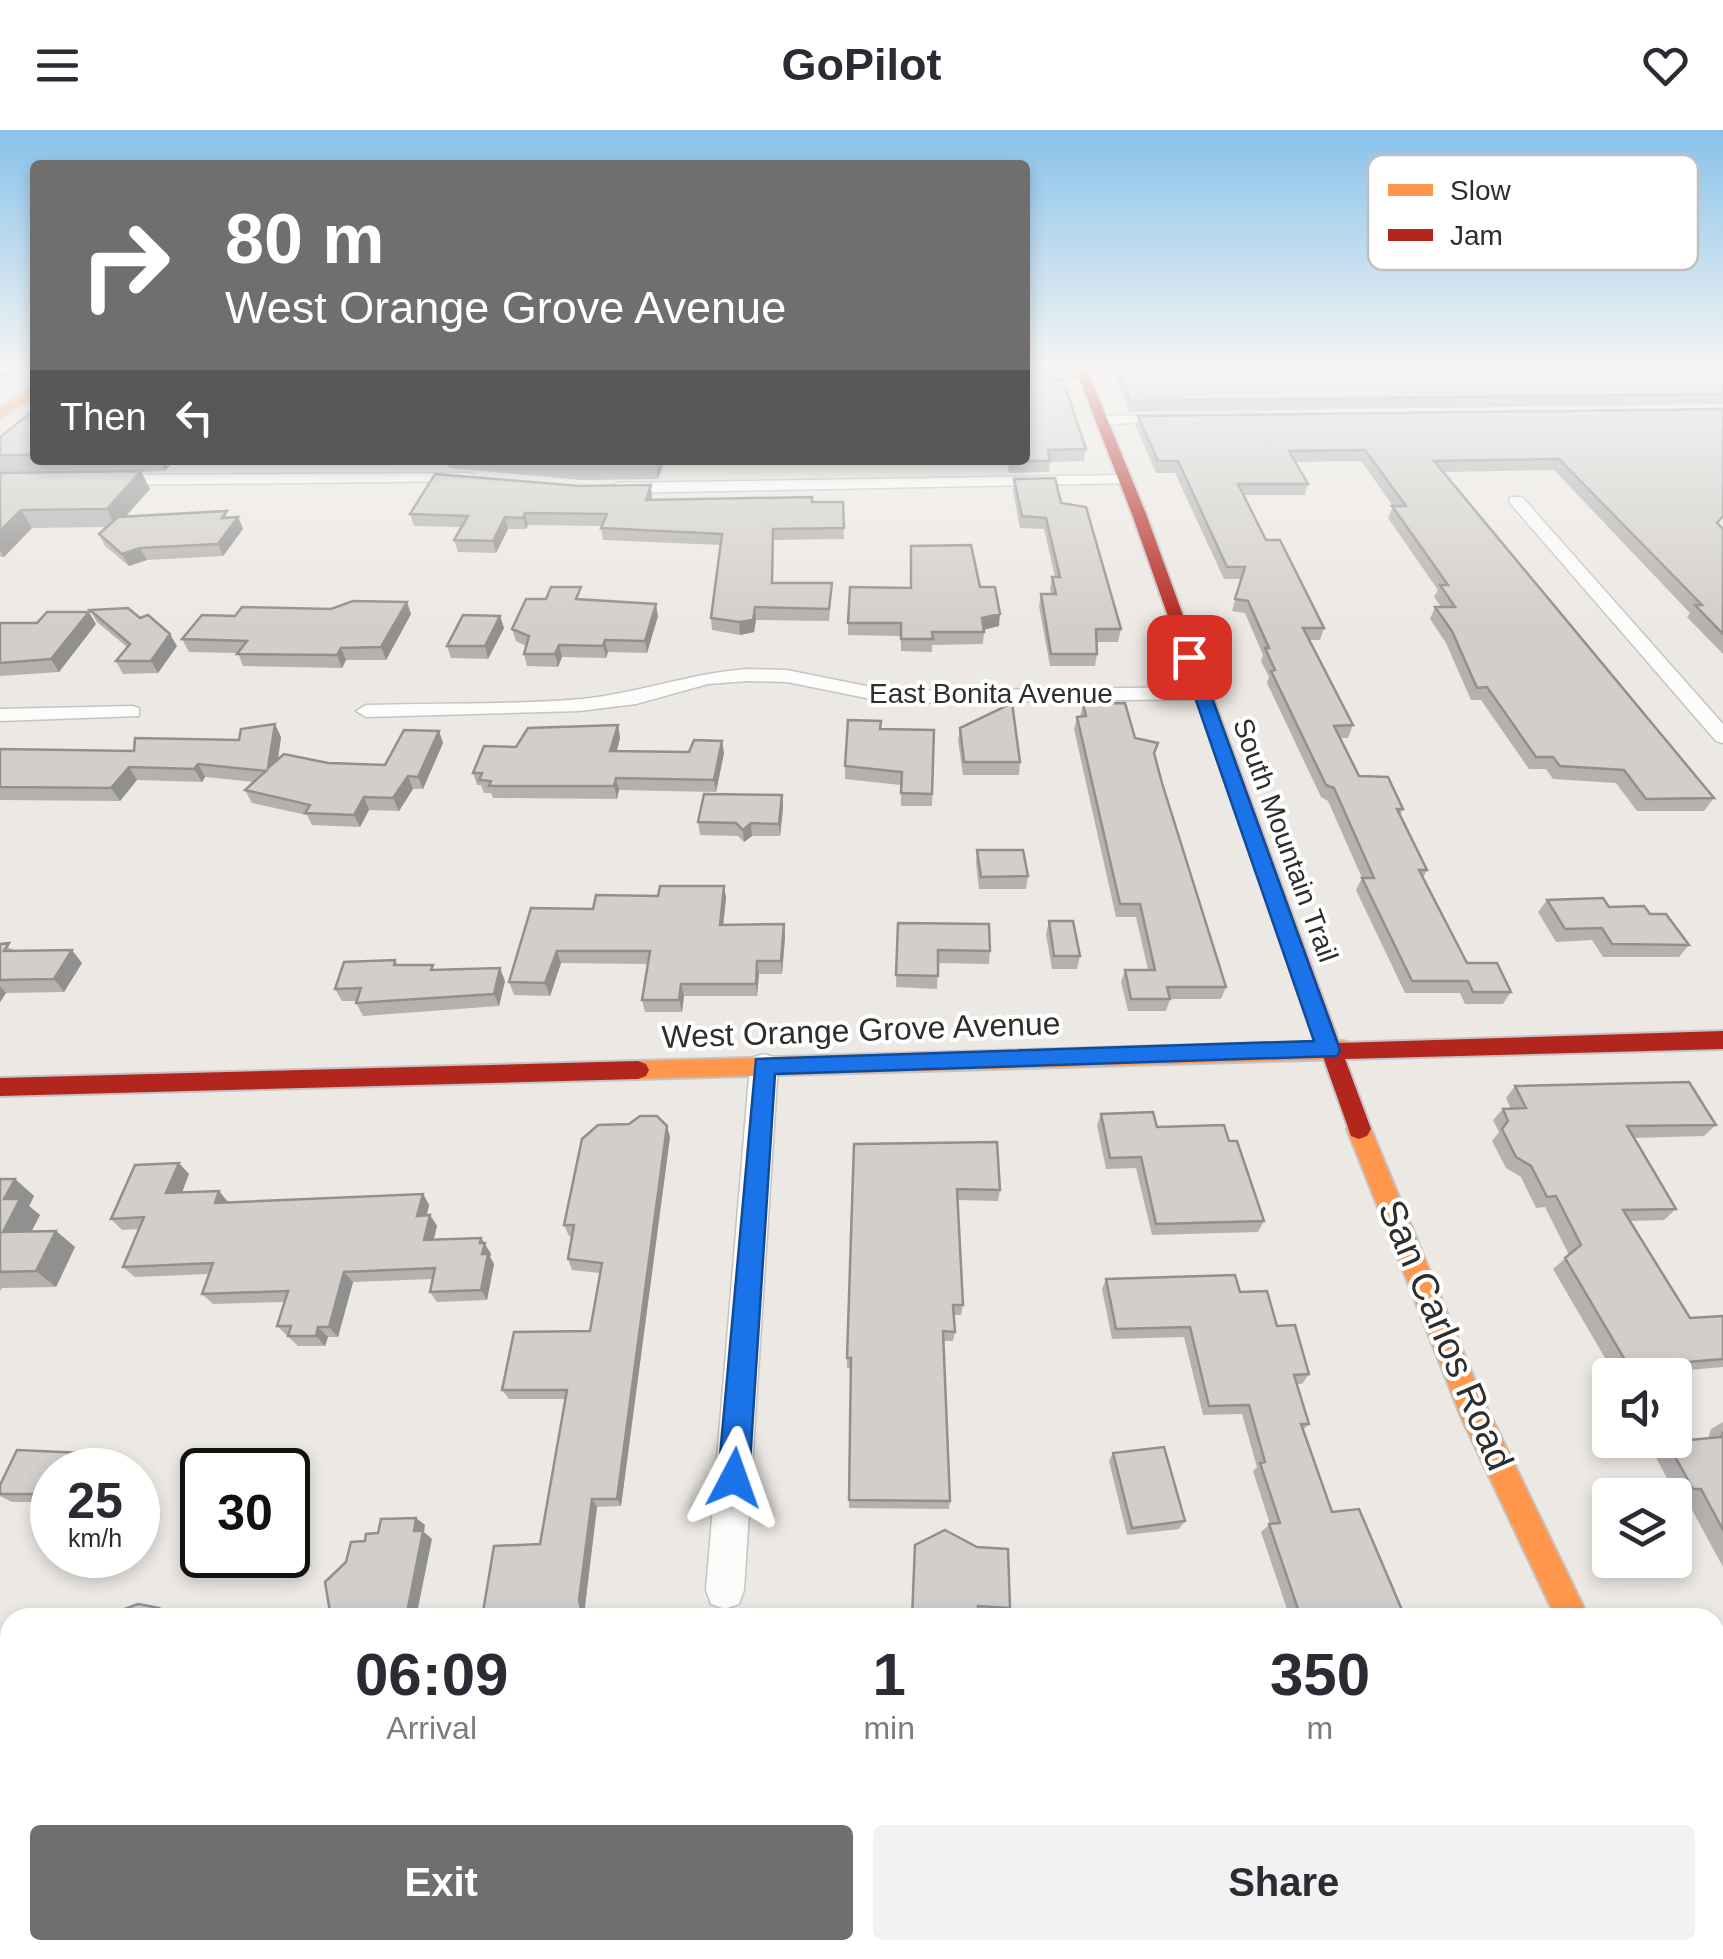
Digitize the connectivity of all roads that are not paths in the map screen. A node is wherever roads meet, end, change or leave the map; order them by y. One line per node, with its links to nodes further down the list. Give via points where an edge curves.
1 (1115, 455): 3 (street, South Mountain Trail)
2 (483, 478): 4 (street)
3 (1125, 480): 5 (street, via 708,480); 7 (street, South Mountain Trail)
4 (80, 481)
5 (599, 488)
6 (1516, 500): 11 (street)
7 (1202, 692): 8 (street, East Bonita Avenue, via 891,698 787,676 748,675 579,705); 13 (street, South Mountain Trail)
8 (366, 711)
9 (132, 712): 10 (street)
10 (0, 715)
11 (1723, 737)
12 (1723, 1040): 13 (street, West Orange Grove Avenue)
13 (1329, 1050): 14 (street, West Orange Grove Avenue); 17 (street, San Carlos Road, via 1437,1327)
14 (764, 1066): 15 (street, West Orange Grove Avenue); 16 (street)
15 (0, 1087)
16 (726, 1590)
17 (1569, 1608)

